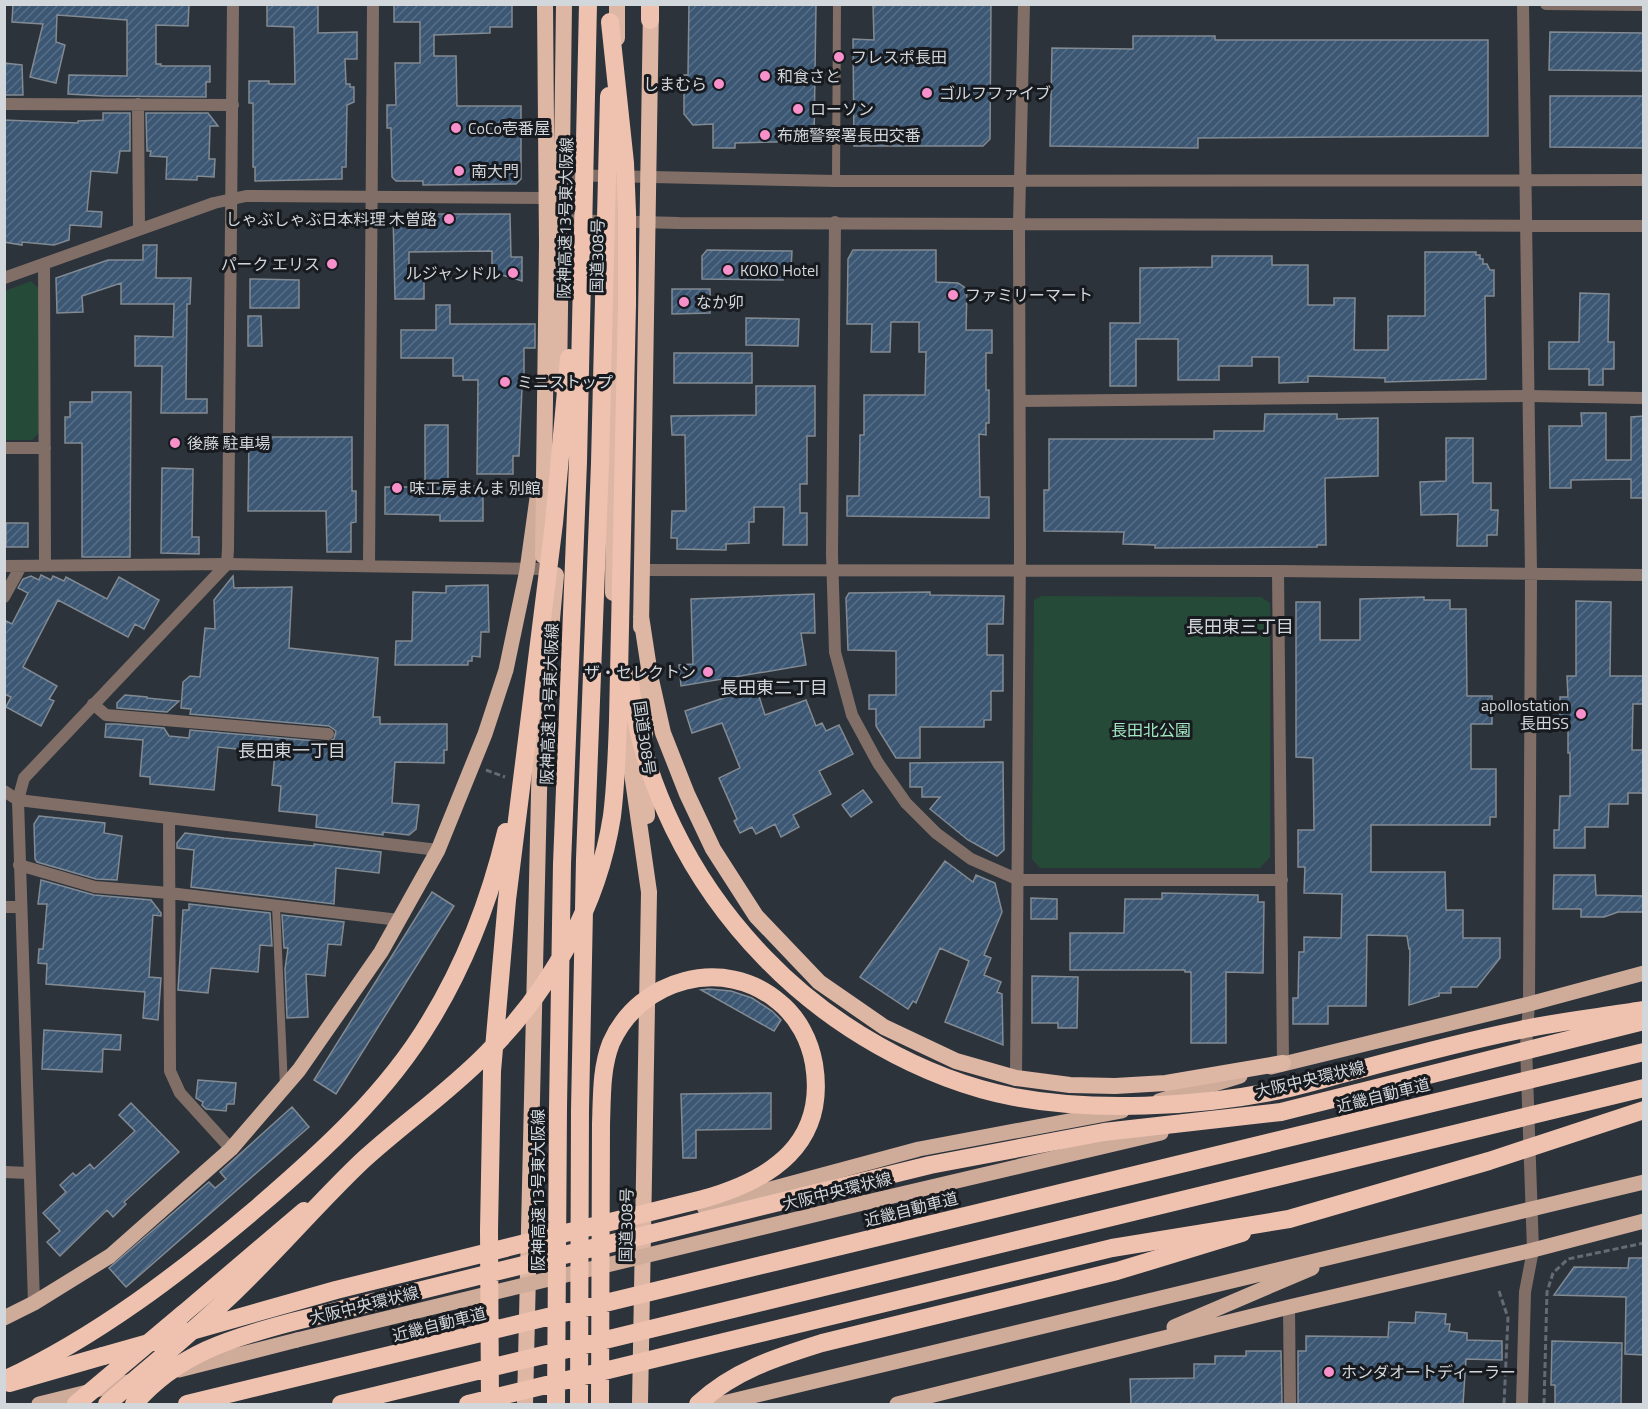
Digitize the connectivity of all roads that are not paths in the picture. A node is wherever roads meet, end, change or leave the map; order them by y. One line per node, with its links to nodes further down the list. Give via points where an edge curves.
1 (233, 4): 15 (street)
2 (373, 4): 23 (street)
3 (545, 4): 24 (highway)
4 (564, 4): 16 (highway)
5 (837, 4): 22 (lane)
6 (1024, 4): 19 (street)
7 (1523, 4): 20 (street)
8 (1546, 4): 9 (street)
9 (1644, 5)
10 (612, 10): 17 (highway, 国道308号); 53 (highway, bridge, via 627,212); 113 (highway, bridge, via 584,871)
11 (651, 10): 18 (highway)
12 (588, 12): 56 (highway, bridge, via 568,377); 112 (highway, 阪神高速13号東大阪線, bridge, via 578,462 562,875)
13 (4, 104): 14 (street)
14 (138, 105): 15 (street); 33 (street)
15 (233, 105): 25 (street)
16 (562, 176): 17 (street); 24 (street); 26 (highway)
17 (616, 176): 18 (street); 27 (highway, 国道308号)
18 (648, 177): 22 (street); 28 (highway)
19 (1019, 180): 20 (street); 22 (street); 30 (street)
20 (1525, 180): 21 (street); 31 (street)
21 (1644, 180)
22 (836, 181)
23 (371, 198): 24 (street); 25 (street); 45 (street)
24 (546, 198): 26 (street); 46 (highway, via 546,379)
25 (233, 199): 33 (street); 41 (street)
26 (561, 220): 27 (street); 59 (highway, via 556,569)
27 (615, 221): 28 (street); 67 (highway, 国道308号, via 614,630)
28 (646, 222): 29 (street); 47 (highway)
29 (835, 222): 30 (street); 48 (street)
30 (1019, 223): 31 (street); 38 (street)
31 (1525, 225): 32 (street); 36 (street)
32 (1644, 226)
33 (139, 229): 34 (street)
34 (44, 264): 35 (street); 40 (street)
35 (4, 278)
36 (1527, 396): 37 (street); 38 (street); 51 (street)
37 (1644, 398)
38 (1020, 401): 50 (street)
39 (4, 448): 40 (street)
40 (45, 448): 44 (street)
41 (226, 564): 44 (street); 45 (street); 57 (street)
42 (4, 566): 43 (street)
43 (21, 566): 44 (street); 54 (street)
44 (45, 566)
45 (369, 566): 46 (street)
46 (535, 570): 59 (highway); 63 (main road, via 485,734)
47 (642, 570): 48 (street); 55 (highway)
48 (832, 571): 50 (street); 65 (street, via 835,652 852,715 878,764 906,803 936,833 971,860)
49 (1278, 571): 50 (street); 51 (street); 66 (street)
50 (1020, 572): 65 (street)
51 (1531, 574): 52 (street); 74 (street)
52 (1644, 575)
53 (621, 590): 75 (highway, bridge, via 631,694 641,741 655,786 698,873 748,942 809,1000 885,1049 927,1069 1012,1096 1056,1102 1192,1102 1276,1091 1522,1029); 85 (highway, bridge, via 617,761 611,817 603,856 571,941 548,979 487,1054)
54 (4, 597)
55 (641, 616): 67 (highway); 80 (highway, via 663,733 713,849 756,916 819,982 884,1028 956,1061)
56 (540, 647): 101 (highway, bridge, via 495,877 456,973 399,1066 327,1145 190,1263 85,1336); 110 (highway, bridge, via 507,900 492,1071)
57 (93, 704): 58 (street, via 106,715); 61 (street, via 24,778)
58 (328, 734)
59 (540, 750): 93 (highway)
60 (4, 791): 61 (street)
61 (18, 800): 62 (street); 64 (street)
62 (169, 818): 63 (street); 68 (street)
63 (438, 850): 72 (main road)
64 (19, 865): 68 (street, via 94,887); 71 (street)
65 (1019, 880): 66 (street); 80 (street)
66 (1282, 880): 79 (street)
67 (649, 892): 92 (highway, 国道308号)
68 (169, 893): 69 (street); 84 (street, via 170,1071 180,1093)
69 (276, 906): 72 (street); 81 (lane)
70 (4, 907): 71 (street)
71 (20, 907): 87 (street)
72 (399, 920): 81 (main road, via 381,952)
73 (1644, 973): 74 (main road)
74 (1529, 1004): 77 (street); 79 (main road)
75 (1644, 1010)
76 (1644, 1019): 77 (main road, 大阪中央環状線); 106 (highway, bridge, via 1281,1112 1104,1132 930,1165 292,1322 219,1343 189,1358)
77 (1526, 1046): 89 (street); 103 (main road, 大阪中央環状線, bridge)
78 (1644, 1052): 107 (highway, 近畿自動車道, bridge)
79 (1283, 1063): 80 (highway, via 1166,1083 1115,1086); 92 (main road, via 1130,1110 919,1149)
80 (1016, 1078)
81 (284, 1087): 84 (main road)
82 (1644, 1088): 108 (highway, bridge)
83 (1644, 1110): 90 (highway, bridge, via 1489,1161)
84 (231, 1149): 96 (main road, via 110,1256)
85 (360, 1163): 104 (highway, bridge); 105 (highway, bridge, via 226,1300)
86 (4, 1172): 87 (street)
87 (29, 1173): 96 (street)
88 (1644, 1182): 89 (main road)
89 (1532, 1209): 94 (street); 95 (main road)
90 (1289, 1219): 109 (highway, bridge, via 1112,1248); 116 (highway, bridge, via 1117,1271 782,1355 751,1367)
91 (1644, 1221): 94 (main road)
92 (644, 1222): 93 (main road); 115 (highway, 国道308号)
93 (529, 1242): 100 (main road); 111 (highway)
94 (1533, 1250): 97 (main road); 120 (street, via 1525,1292)
95 (1333, 1256): 99 (main road); 117 (main road)
96 (34, 1303): 98 (main road)
97 (1288, 1307): 99 (main road); 119 (street)
98 (4, 1318)
99 (1131, 1346): 102 (main road)
100 (4, 1372)
101 (4, 1382): 114 (highway, bridge, via 336,1290 588,1228 600,1225 611,1222 622,1219 703,1199 754,1181 774,1168 804,1135 813,1116 817,1080 805,1035 793,1016 770,996 744,982 703,977 665,987 634,1008 611,1044 604,1066 601,1113 600,1206 600,1218 600,1229)
102 (942, 1400): 118 (main road)
103 (39, 1404)
104 (76, 1404)
105 (107, 1404)
106 (134, 1404)
107 (187, 1404)
108 (341, 1404)
109 (468, 1404)
110 (490, 1404)
111 (525, 1404)
112 (556, 1404)
113 (579, 1404)
114 (600, 1404)
115 (640, 1404)
116 (698, 1404)
117 (719, 1404)
118 (897, 1404)
119 (1290, 1404)
120 (1522, 1404)

